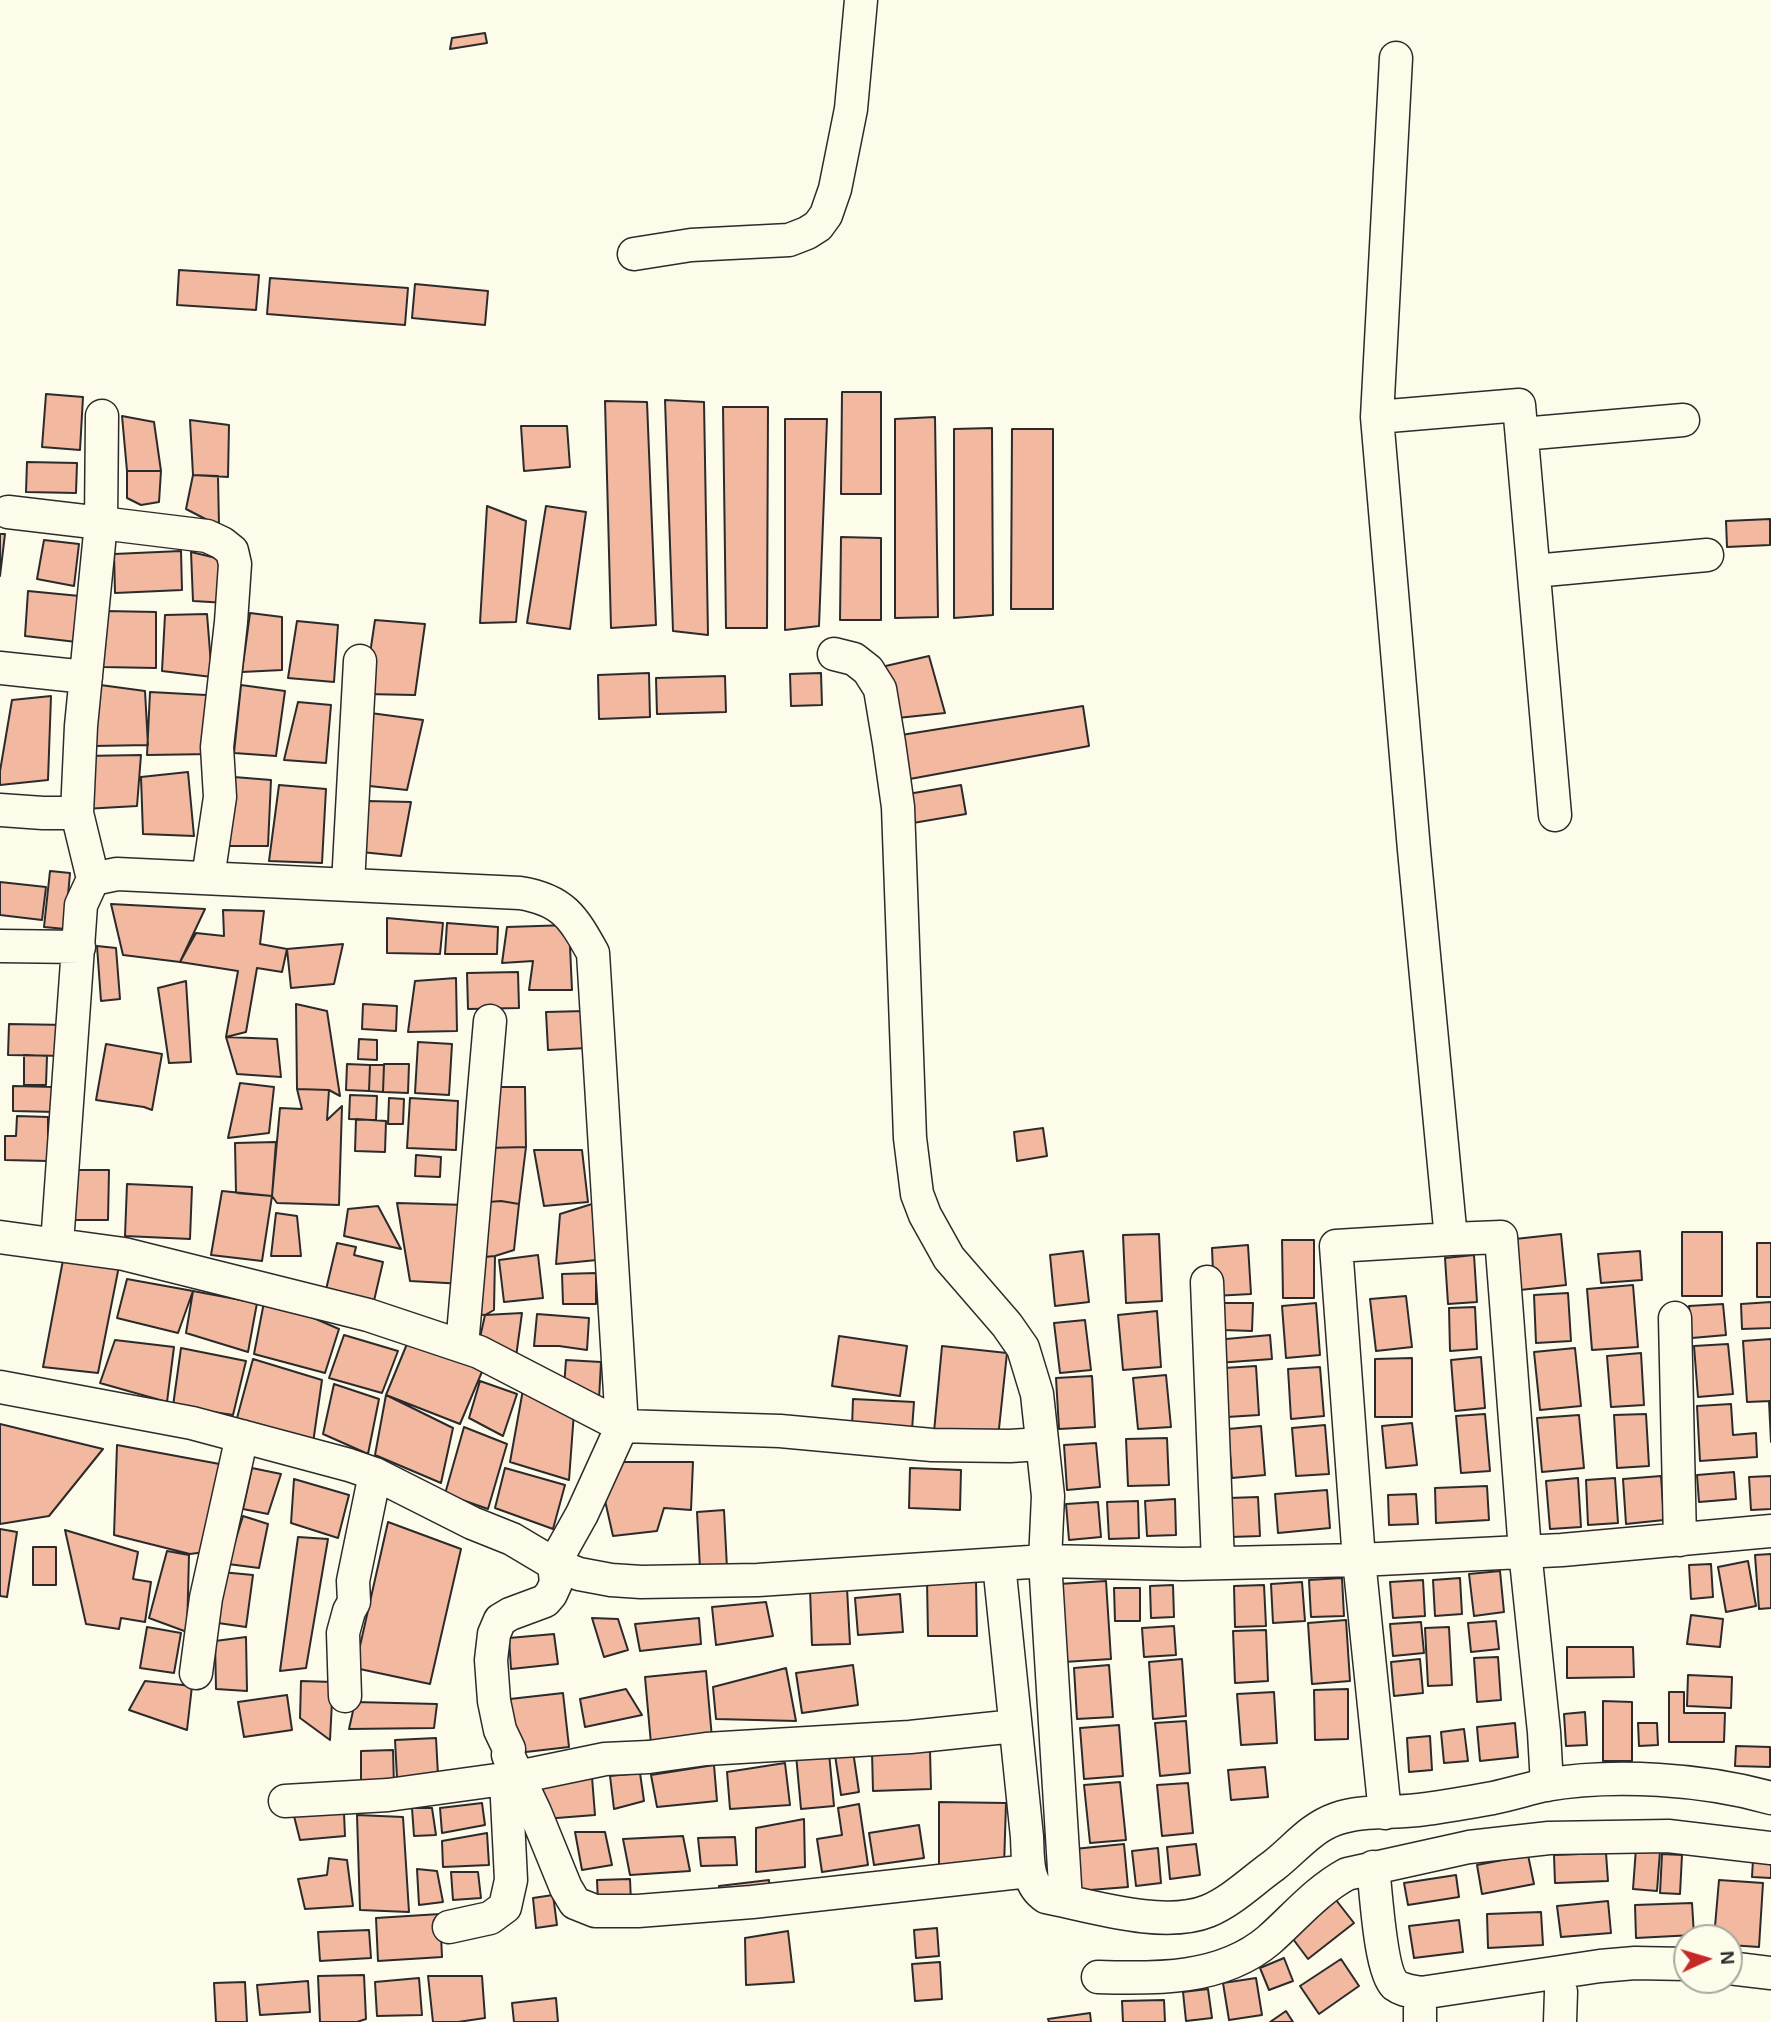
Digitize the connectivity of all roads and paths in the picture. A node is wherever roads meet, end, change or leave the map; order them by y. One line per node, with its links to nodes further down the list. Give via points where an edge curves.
1 (861, 0): 3 (street, via 851,109 835,189 818,226 789,240 691,245)
2 (1396, 58): 5 (street)
3 (634, 254)
4 (102, 416): 9 (street)
5 (1377, 417): 7 (street, via 1519,405); 26 (street)
6 (1683, 420): 7 (street)
7 (1522, 434): 11 (street)
8 (8, 512): 9 (street)
9 (101, 523): 15 (street); 19 (street, via 206,536 232,551 232,622 217,747 220,797)
10 (1707, 555): 11 (street)
11 (1534, 570): 18 (street)
12 (834, 654): 34 (street, via 854,659 880,689 889,743 898,807 909,1138 917,1194 949,1258 1023,1349 1037,1394)
13 (360, 661): 21 (street)
14 (0, 668): 15 (street)
15 (86, 677): 17 (street)
16 (0, 810): 17 (street)
17 (77, 813): 20 (street)
18 (1555, 815)
19 (208, 878): 20 (street, via 117,874); 21 (street)
20 (93, 879): 23 (street, via 81,905)
21 (348, 884): 32 (street, via 541,897 559,905 575,921 593,953)
22 (0, 946): 23 (street)
23 (79, 947): 27 (street)
24 (490, 1021): 30 (street)
25 (0, 1237): 27 (street)
26 (1451, 1239): 38 (street, via 1501,1237); 39 (street, via 1336,1246)
27 (57, 1244): 30 (street, via 124,1254 241,1282 368,1315)
28 (1207, 1282): 41 (street)
29 (1675, 1318): 37 (street)
30 (462, 1346): 32 (street)
31 (0, 1387): 33 (street)
32 (622, 1426): 34 (street, via 780,1431 932,1446); 42 (street)
33 (242, 1436): 35 (street); 44 (street, via 206,1598)
34 (1041, 1444): 40 (street, via 1048,1496)
35 (376, 1474): 42 (street); 45 (street, via 353,1581 354,1602 343,1633)
36 (1771, 1531): 37 (street)
37 (1679, 1540): 38 (street)
38 (1525, 1550): 39 (street); 48 (street)
39 (1359, 1560): 41 (street); 51 (street)
40 (1045, 1561): 41 (street); 43 (street); 55 (street)
41 (1218, 1563)
42 (554, 1564): 43 (street, via 579,1574 641,1582 758,1580); 47 (street, via 556,1583 545,1601 500,1620 494,1634 494,1701 499,1730 509,1749)
43 (999, 1564): 46 (street)
44 (196, 1673)
45 (345, 1696)
46 (1015, 1726): 47 (street, via 605,1759); 54 (street)
47 (512, 1778): 50 (street, via 388,1795); 54 (street, via 575,1903 595,1911 752,1902); 56 (street, via 511,1880 505,1907 490,1918)
48 (1547, 1785): 49 (street, via 1631,1779 1684,1782); 51 (street)
49 (1771, 1798)
50 (285, 1801)
51 (1385, 1814): 55 (street, via 1353,1815 1320,1826 1281,1860 1205,1912 1161,1918)
52 (1771, 1848): 53 (street, via 1668,1836 1549,1838 1469,1847)
53 (1373, 1867): 57 (street, via 1385,1967 1394,1984 1405,1990 1421,1993 1600,1966); 60 (street, via 1331,1883 1268,1941 1229,1964 1146,1979)
54 (1029, 1871): 55 (street, via 1041,1893)
55 (1066, 1901)
56 (449, 1927)
57 (1673, 1964)
58 (1743, 1970): 59 (street)
59 (1771, 1973)
60 (1098, 1977)

